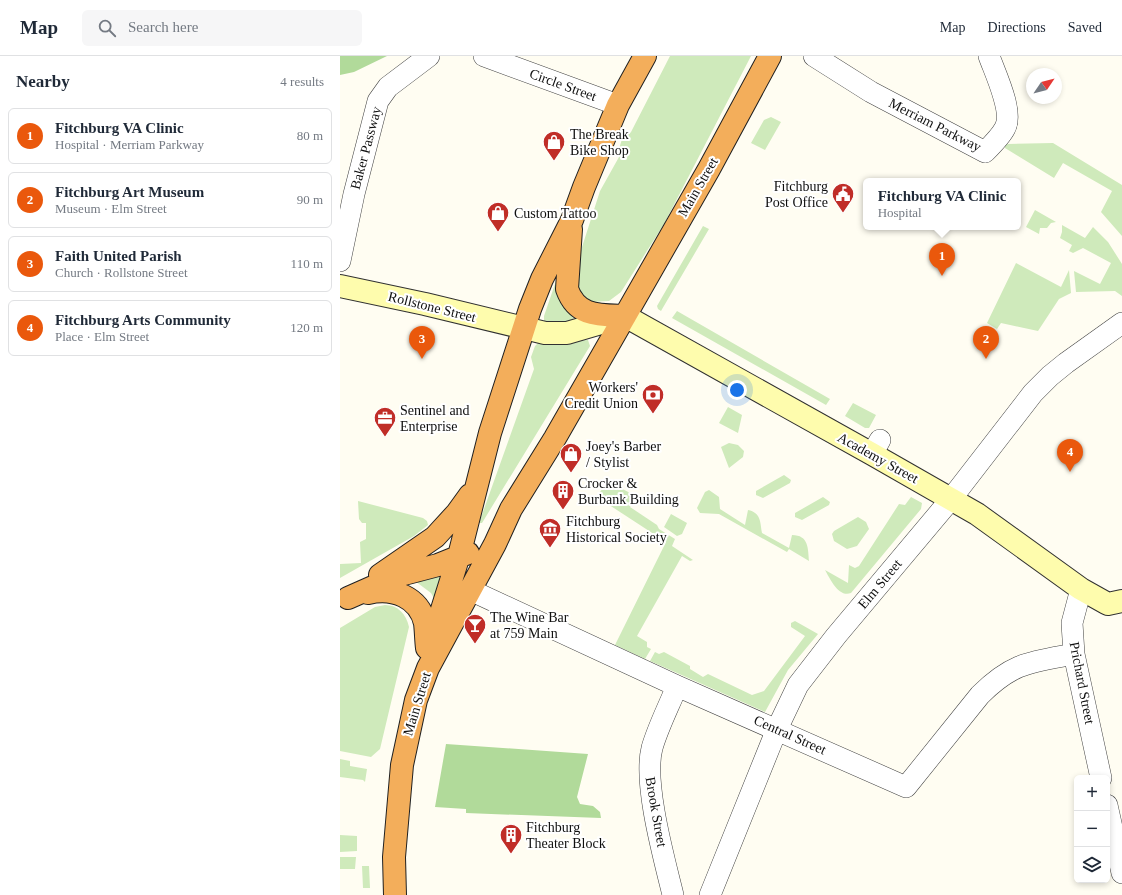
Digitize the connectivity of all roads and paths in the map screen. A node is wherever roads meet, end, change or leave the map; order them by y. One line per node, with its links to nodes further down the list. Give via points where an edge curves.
1 (429, 56): 10 (street, Baker Passway, via 392,83 378,101)
2 (484, 56): 8 (street, Circle Street)
3 (645, 56): 7 (highway, Main Street)
4 (770, 56): 12 (highway, Main Street)
5 (814, 56): 6 (street, Merriam Parkway, via 871,92 985,152 1006,128 1008,118)
6 (989, 56)
7 (637, 66): 8 (highway, Main Street)
8 (618, 105): 9 (highway, Main Street)
9 (572, 220): 12 (highway, Main Street, via 567,288 570,296 586,312 595,315); 14 (highway, Main Street, via 542,279)
10 (340, 261)
11 (340, 286): 14 (main road, Rollstone Street)
12 (625, 316): 14 (main road, via 567,332 545,333); 16 (main road, Academy Street, via 876,447); 17 (highway, Main Street)
13 (1122, 323): 16 (street, Elm Street, via 1050,376 1033,393)
14 (523, 329): 15 (highway, Main Street, via 490,433)
15 (478, 484): 18 (highway, Main Street); 21 (highway, Main Street, via 435,537)
16 (951, 499): 19 (main road, Academy Street, via 977,514); 26 (street, Elm Street, via 798,685)
17 (511, 509): 18 (highway, Main Street, via 483,543); 20 (highway, Main Street)
18 (458, 558): 21 (highway, Main Street, via 400,575); 24 (highway, Main Street)
19 (1081, 589): 22 (main road, Academy Street); 23 (street, Prichard Street, via 1072,623)
20 (470, 590): 24 (highway, Main Street); 25 (street, Central Street)
21 (344, 600): 24 (highway, via 380,590 388,590 408,598 418,608)
22 (1117, 606)
23 (1074, 654): 26 (street, Central Street, via 1017,666 993,681 906,786); 27 (street, Prichard Street)
24 (432, 656): 30 (highway, Main Street, via 416,700 401,771 394,857)
25 (677, 686): 26 (street, Central Street); 31 (street, Brook Street, via 652,748 649,769 656,818)
26 (777, 729): 32 (street, Elm Street)
27 (1100, 775)
28 (1108, 811): 29 (street)
29 (1122, 873)
30 (395, 895)
31 (673, 895)
32 (710, 895)

